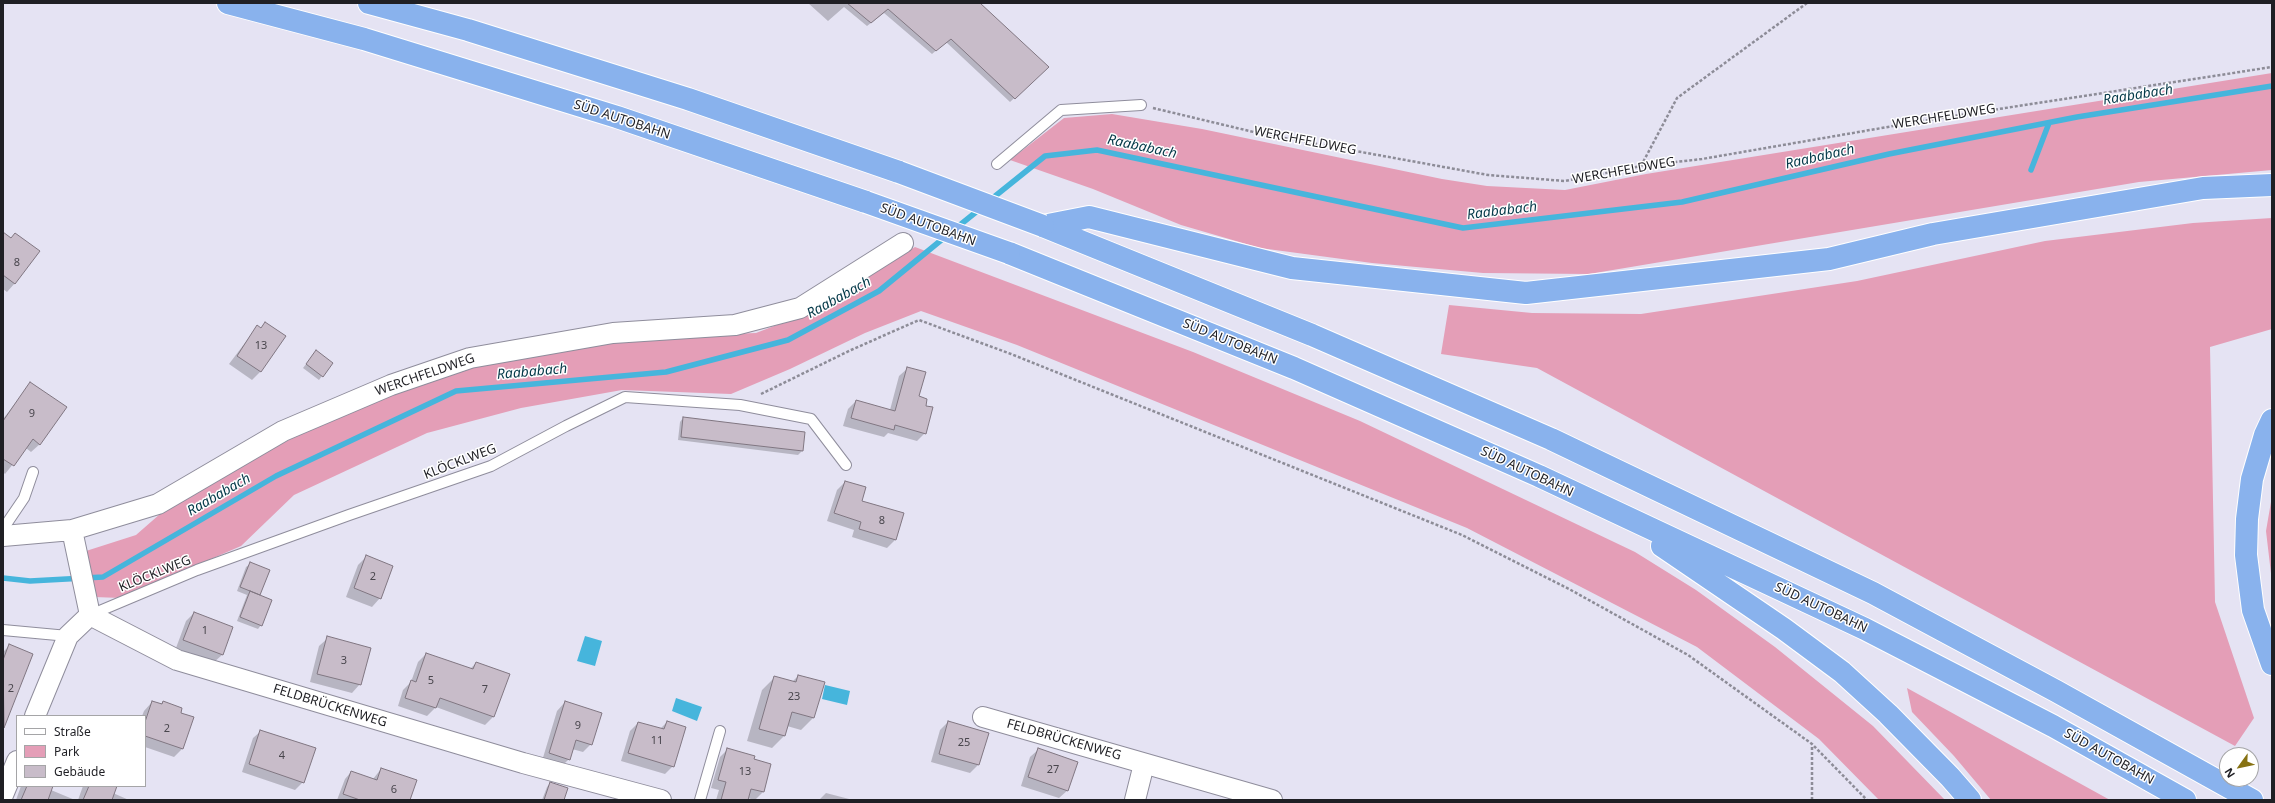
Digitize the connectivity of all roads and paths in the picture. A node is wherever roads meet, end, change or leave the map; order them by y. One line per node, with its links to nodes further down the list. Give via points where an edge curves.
1 (228, 3): 15 (highway, SÜD AUTOBAHN, bridge, via 364,39 617,117 1009,254 1294,368 1539,476)
2 (369, 3): 9 (highway, bridge, via 468,30 688,99 899,172)
3 (1807, 3): 7 (path, via 1677,98)
4 (2272, 67): 7 (path, WERCHFELDWEG, via 1934,119 1702,159)
5 (1141, 104): 6 (lane, via 1060,110); 7 (path, WERCHFELDWEG, via 1262,134 1488,175 1565,181)
6 (997, 164)
7 (1641, 166)
8 (2272, 186): 9 (highway, via 2203,188 1933,234 1829,258 1526,293 1292,268 1089,217)
9 (1043, 226): 38 (highway, via 1312,335 1558,443 1872,594 2056,691)
10 (903, 243): 18 (street, WERCHFELDWEG, via 800,308 735,325 613,333 470,358 391,385 283,431 158,504)
11 (740, 405): 13 (lane, KLÖCKLWEG, via 811,419); 19 (lane, KLÖCKLWEG, via 625,397 491,466); 26 (path, via 851,350 919,320 1018,357 1462,535 1569,588 1688,655)
12 (2268, 428): 22 (highway, via 2252,479 2246,555 2253,610)
13 (846, 465)
14 (33, 472): 16 (lane, via 24,498)
15 (1619, 515): 36 (highway, via 1842,672 1888,714); 37 (highway, SÜD AUTOBAHN, via 1865,629 2046,723)
16 (3, 529)
17 (3, 536): 18 (street, WERCHFELDWEG)
18 (73, 538): 19 (street)
19 (88, 607): 21 (street); 30 (street, FELDBRÜCKENWEG, via 177,660 523,763)
20 (3, 630): 21 (lane)
21 (68, 636): 23 (street)
22 (2272, 664)
23 (35, 715)
24 (983, 716): 28 (street, FELDBRÜCKENWEG)
25 (720, 731): 31 (lane)
26 (1812, 744): 34 (path); 35 (path)
27 (16, 762): 29 (street)
28 (1144, 764): 32 (street); 33 (street, FELDBRÜCKENWEG)
29 (3, 795)
30 (661, 800)
31 (700, 800)
32 (1135, 800)
33 (1272, 800)
34 (1812, 800)
35 (1867, 800)
36 (1970, 800)
37 (2185, 800)
38 (2252, 800)

